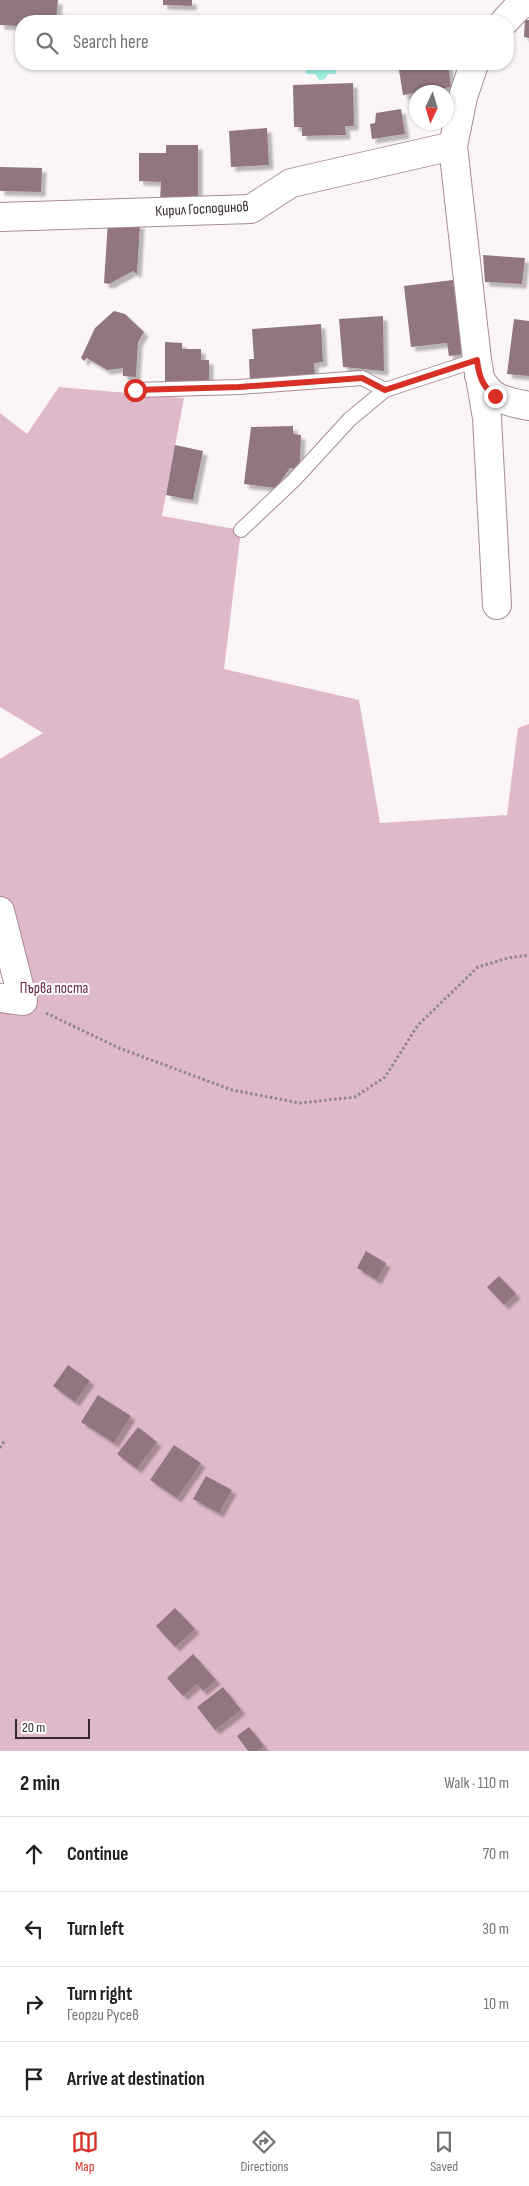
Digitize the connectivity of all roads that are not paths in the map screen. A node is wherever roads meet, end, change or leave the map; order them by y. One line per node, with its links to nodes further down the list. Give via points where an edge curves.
1 (529, 1): 2 (street)
2 (511, 15)
3 (472, 70): 4 (street)
4 (453, 146): 5 (street, Кирил Господинов, via 291,183 250,209); 6 (street)
5 (0, 217)
6 (478, 368): 8 (lane); 9 (street, via 485,389 507,401); 11 (street, via 487,418)
7 (135, 390): 8 (lane, via 362,378)
8 (385, 390): 10 (lane, via 350,418 294,480)
9 (529, 406)
10 (241, 530)
11 (497, 605)
12 (0, 910): 13 (street)
13 (12, 1000)

